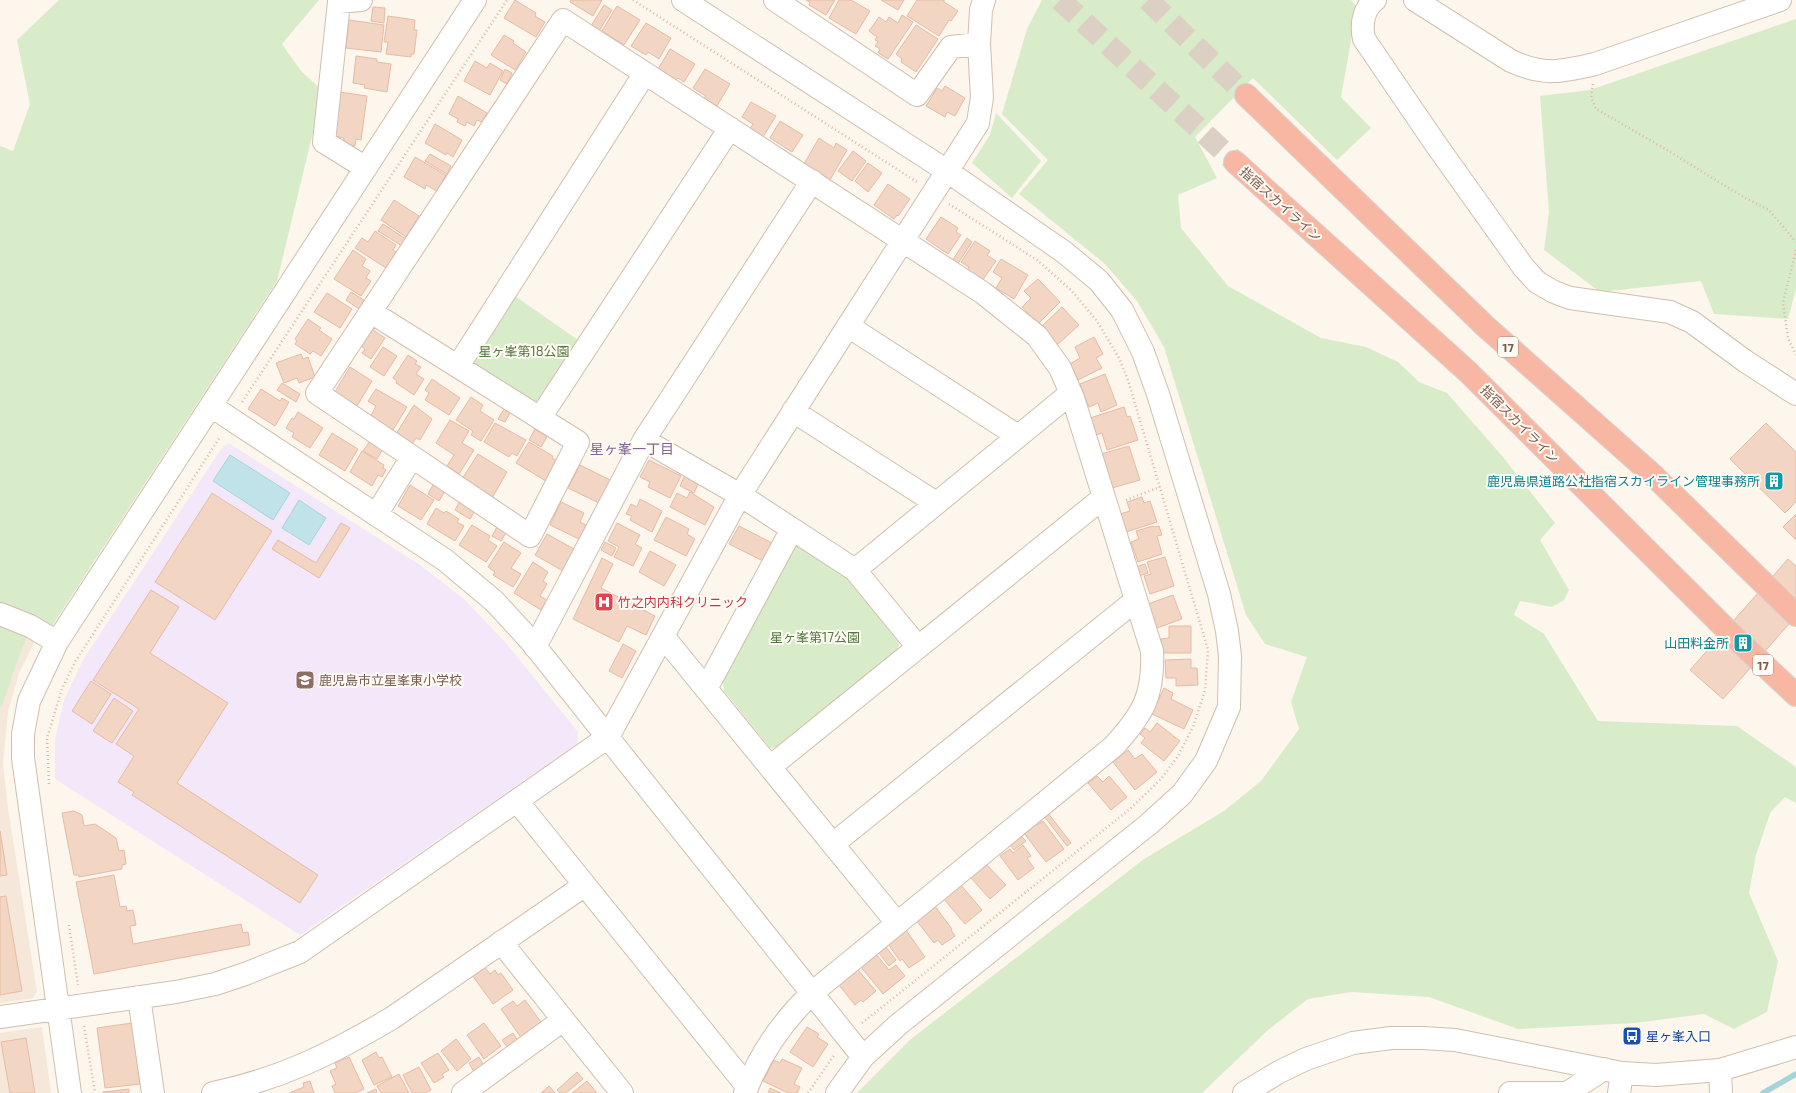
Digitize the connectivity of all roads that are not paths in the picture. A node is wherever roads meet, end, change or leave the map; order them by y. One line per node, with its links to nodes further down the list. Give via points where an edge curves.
1 (361, 0): 14 (street, via 339,2 324,142)
2 (475, 0): 14 (street)
3 (683, 0): 15 (street)
4 (775, 0): 9 (street, via 917,95 951,47)
5 (984, 0): 9 (street)
6 (1375, 0): 22 (street, via 1365,13 1361,28 1364,39 1519,262 1537,282 1570,298 1670,312 1692,322)
7 (1415, 0): 8 (street, via 1511,61 1526,68 1548,72 1595,64)
8 (1780, 0)
9 (979, 44): 15 (street, via 982,97 978,123)
10 (645, 73): 12 (street); 18 (street, via 563,20); 20 (street)
11 (1246, 95): 37 (highway, 17, via 1485,326 1654,476)
12 (730, 128): 16 (street); 25 (street)
13 (1235, 162): 43 (highway, 指宿スカイライン / 17, via 1468,372 1731,634)
14 (366, 168): 23 (street)
15 (947, 170): 17 (street); 57 (street, via 1064,252 1099,281 1122,310 1143,352 1158,394 1219,594 1230,656 1229,707 1206,761 1182,794 1149,824 898,1024)
16 (812, 181): 17 (street); 27 (street)
17 (902, 240): 19 (street); 21 (street, via 983,293 1037,336 1060,368)
18 (371, 312): 20 (street); 28 (street, via 318,393)
19 (848, 326): 24 (street); 26 (street)
20 (458, 366): 25 (street)
21 (1071, 393): 26 (street); 30 (street)
22 (1796, 394)
23 (211, 406): 32 (street); 39 (street)
24 (793, 410): 29 (street); 31 (street)
25 (540, 418): 28 (street, via 578,442 530,536)
26 (1018, 436): 31 (street)
27 (644, 440): 29 (street); 40 (street)
28 (412, 457): 32 (street)
29 (740, 495): 33 (street); 38 (street)
30 (1105, 502): 35 (street); 41 (street)
31 (936, 503): 34 (street)
32 (376, 515): 40 (street, via 466,576 494,600)
33 (792, 529): 34 (street); 42 (street)
34 (855, 570): 41 (street)
35 (1136, 600): 47 (street); 49 (street, via 1152,651 1153,674 1148,696 1130,728 1095,763)
36 (0, 614): 39 (street, via 30,626)
37 (1796, 615)
38 (663, 636): 42 (street); 44 (street)
39 (57, 642): 53 (street, via 29,701 23,734 23,758)
40 (536, 647): 44 (street)
41 (918, 647): 45 (street)
42 (706, 689): 45 (street)
43 (1796, 695)
44 (608, 737): 46 (street); 51 (street)
45 (770, 767): 47 (street)
46 (517, 801): 48 (street); 52 (street, via 300,952 215,984)
47 (833, 844): 49 (street)
48 (585, 885): 50 (street); 61 (street)
49 (897, 923): 51 (street)
50 (501, 942): 55 (street); 64 (street, via 392,1018 336,1050 272,1078)
51 (812, 993): 57 (street); 61 (street, via 792,1012 776,1034)
52 (139, 997): 53 (street); 63 (street)
53 (58, 1009): 54 (street); 62 (street)
54 (0, 1017)
55 (563, 1020): 60 (street); 66 (street)
56 (1796, 1047): 58 (street)
57 (863, 1057): 67 (street)
58 (1720, 1070): 59 (street); 70 (street)
59 (1615, 1078): 68 (street, via 1455,1040 1391,1038 1353,1043 1306,1059); 69 (street, via 1567,1092)
60 (489, 1086): 65 (street)
61 (746, 1090)
62 (70, 1093)
63 (153, 1093)
64 (213, 1093)
65 (463, 1093)
66 (622, 1093)
67 (837, 1093)
68 (1244, 1093)
69 (1510, 1093)
70 (1721, 1093)

